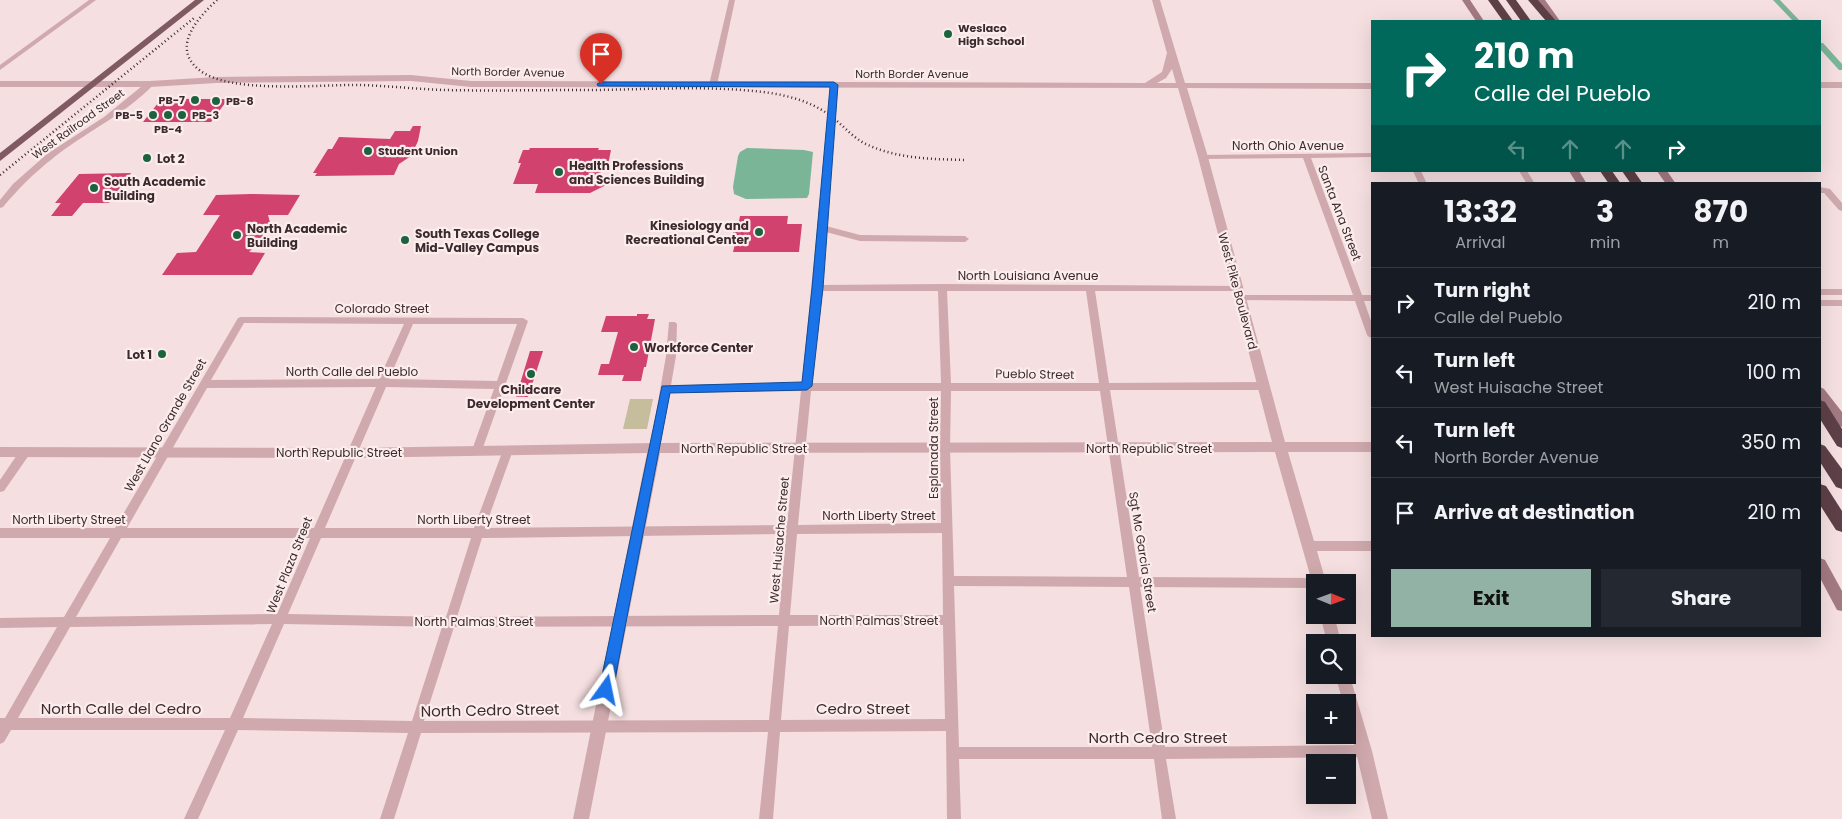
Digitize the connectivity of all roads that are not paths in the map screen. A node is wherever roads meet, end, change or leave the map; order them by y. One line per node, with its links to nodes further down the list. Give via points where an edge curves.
1 (93, 0): 16 (street)
2 (200, 0): 18 (main road)
3 (732, 0): 20 (street)
4 (1156, 0): 15 (street, West Pike Boulevard)
5 (1466, 0): 10 (main road)
6 (1493, 0): 11 (highway)
7 (1511, 0): 12 (highway)
8 (1533, 0): 13 (highway)
9 (1541, 0): 14 (main road)
10 (1479, 20)
11 (1507, 20)
12 (1525, 20)
13 (1550, 20)
14 (1555, 20)
15 (1170, 52): 22 (street, West Pike Boulevard); 24 (street, via 1166,75)
16 (0, 68)
17 (0, 84): 18 (street, North Border Avenue)
18 (92, 84): 19 (street, North Border Avenue); 30 (main road)
19 (150, 84): 20 (street, North Border Avenue, via 411,78 471,84); 32 (street, West Railroad Street, via 107,119 50,156)
20 (713, 85): 21 (street, North Border Avenue)
21 (834, 85): 24 (street, North Border Avenue); 34 (street, West Huisache Street)
22 (1182, 85): 24 (street, North Border Avenue); 25 (street, North Border Avenue); 29 (street, West Pike Boulevard)
23 (1821, 85): 26 (street)
24 (1142, 86)
25 (1371, 86)
26 (1842, 86)
27 (1371, 155): 28 (street, North Ohio Avenue)
28 (1306, 156): 29 (street, North Ohio Avenue); 42 (street, Santa Ana Street)
29 (1203, 157): 41 (street, West Pike Boulevard)
30 (0, 158)
31 (1821, 192): 33 (street, via 1827,191)
32 (0, 205)
33 (1842, 208)
34 (822, 228): 35 (street, via 860,238); 37 (street, West Huisache Street)
35 (965, 239)
36 (942, 287): 37 (street, North Louisiana Avenue); 38 (street, North Louisiana Avenue); 54 (street, Esplanada Street)
37 (818, 288): 53 (street, West Huisache Street)
38 (1090, 288): 41 (street, North Louisiana Avenue); 56 (street, Sgt Mc Garcia Street)
39 (1821, 292): 40 (street)
40 (1842, 292)
41 (1239, 293): 42 (street, North Louisiana Avenue); 55 (street, West Pike Boulevard)
42 (1359, 298): 43 (street, North Louisiana Avenue); 49 (street, Santa Ana Street)
43 (1371, 298)
44 (1821, 303): 45 (street)
45 (1842, 303)
46 (241, 320): 47 (street, Colorado Street); 51 (street, West Llano Grande Street)
47 (410, 320): 50 (street, West Plaza Street); 52 (street, Colorado Street, via 523,322)
48 (672, 324): 57 (street)
49 (1371, 331)
50 (383, 383): 51 (street, North Calle del Pueblo); 52 (street, North Calle del Pueblo); 74 (street, West Plaza Street)
51 (205, 384): 73 (street, West Llano Grande Street)
52 (500, 385): 68 (street)
53 (807, 386): 54 (street, Pueblo Street); 57 (street, Pueblo Street); 65 (street, West Huisache Street)
54 (946, 386): 56 (street, Pueblo Street); 66 (street, Esplanada Street)
55 (1262, 386): 56 (street, Pueblo Street); 62 (street, West Pike Boulevard)
56 (1104, 388): 67 (street, Sgt Mc Garcia Street)
57 (666, 389): 64 (street)
58 (1821, 393): 60 (main road)
59 (1821, 408): 61 (highway)
60 (1842, 422)
61 (1842, 442)
62 (1280, 447): 63 (street, North Republic Street); 67 (street, North Republic Street); 88 (street, West Pike Boulevard)
63 (1371, 447)
64 (655, 448): 65 (street, North Republic Street); 69 (street, North Republic Street); 83 (street)
65 (800, 448): 66 (street, North Republic Street); 81 (street, West Huisache Street)
66 (945, 448): 67 (street, North Republic Street); 80 (street, Esplanada Street)
67 (1113, 449): 93 (street, Sgt Mc Garcia Street)
68 (477, 450): 69 (street, North Republic Street); 74 (street, North Republic Street)
69 (508, 450): 86 (street)
70 (1821, 451): 75 (highway)
71 (0, 452): 72 (street, North Republic Street)
72 (25, 452): 73 (street, North Republic Street); 76 (street)
73 (165, 452): 74 (street, North Republic Street); 85 (street, West Llano Grande Street)
74 (351, 453): 87 (street, West Plaza Street)
75 (1842, 482)
76 (0, 488)
77 (1821, 492): 79 (highway)
78 (1821, 502): 82 (highway)
79 (1842, 525)
80 (948, 528): 81 (street, North Liberty Street); 92 (street, Esplanada Street)
81 (792, 530): 83 (street, North Liberty Street); 97 (street, West Huisache Street)
82 (1842, 530)
83 (638, 532): 86 (street, North Liberty Street); 100 (street)
84 (0, 533): 85 (street, North Liberty Street)
85 (119, 533): 87 (street, North Liberty Street); 99 (street, West Llano Grande Street)
86 (478, 533): 87 (street, North Liberty Street); 101 (street)
87 (316, 534): 96 (street, West Plaza Street)
88 (1308, 546): 89 (street); 91 (street, West Pike Boulevard)
89 (1371, 546)
90 (1821, 566): 95 (main road)
91 (1317, 574)
92 (949, 581): 93 (street); 98 (street, Esplanada Street)
93 (1133, 582): 94 (street); 113 (street, Sgt Mc Garcia Street)
94 (1306, 583)
95 (1842, 605)
96 (282, 619): 99 (street, North Palmas Street); 101 (street, North Palmas Street); 105 (street, West Plaza Street)
97 (784, 620): 98 (street, North Palmas Street); 100 (street, North Palmas Street); 106 (street, West Huisache Street)
98 (949, 620): 108 (street, Esplanada Street)
99 (68, 621): 102 (street, North Palmas Street); 104 (street, West Llano Grande Street)
100 (621, 621): 101 (street, North Palmas Street); 107 (street)
101 (450, 622): 109 (street)
102 (0, 623)
103 (1345, 684): 111 (street)
104 (4, 724): 105 (street, North Calle del Cedro); 110 (street, West Llano Grande Street)
105 (235, 724): 109 (street, North Cedro Street); 114 (street, West Plaza Street)
106 (775, 724): 107 (street, North Cedro Street); 108 (street, Cedro Street); 117 (street, West Huisache Street)
107 (599, 725): 109 (street, North Cedro Street); 116 (street)
108 (951, 725): 112 (street, Esplanada Street)
109 (417, 727): 115 (street)
110 (0, 738)
111 (1364, 751): 113 (street, North Cedro Street); 120 (street)
112 (953, 752): 113 (street, North Cedro Street); 118 (street, Esplanada Street)
113 (1159, 754): 119 (street, Sgt Mc Garcia Street)
114 (191, 819)
115 (387, 819)
116 (581, 819)
117 (766, 819)
118 (954, 819)
119 (1169, 819)
120 (1380, 819)

